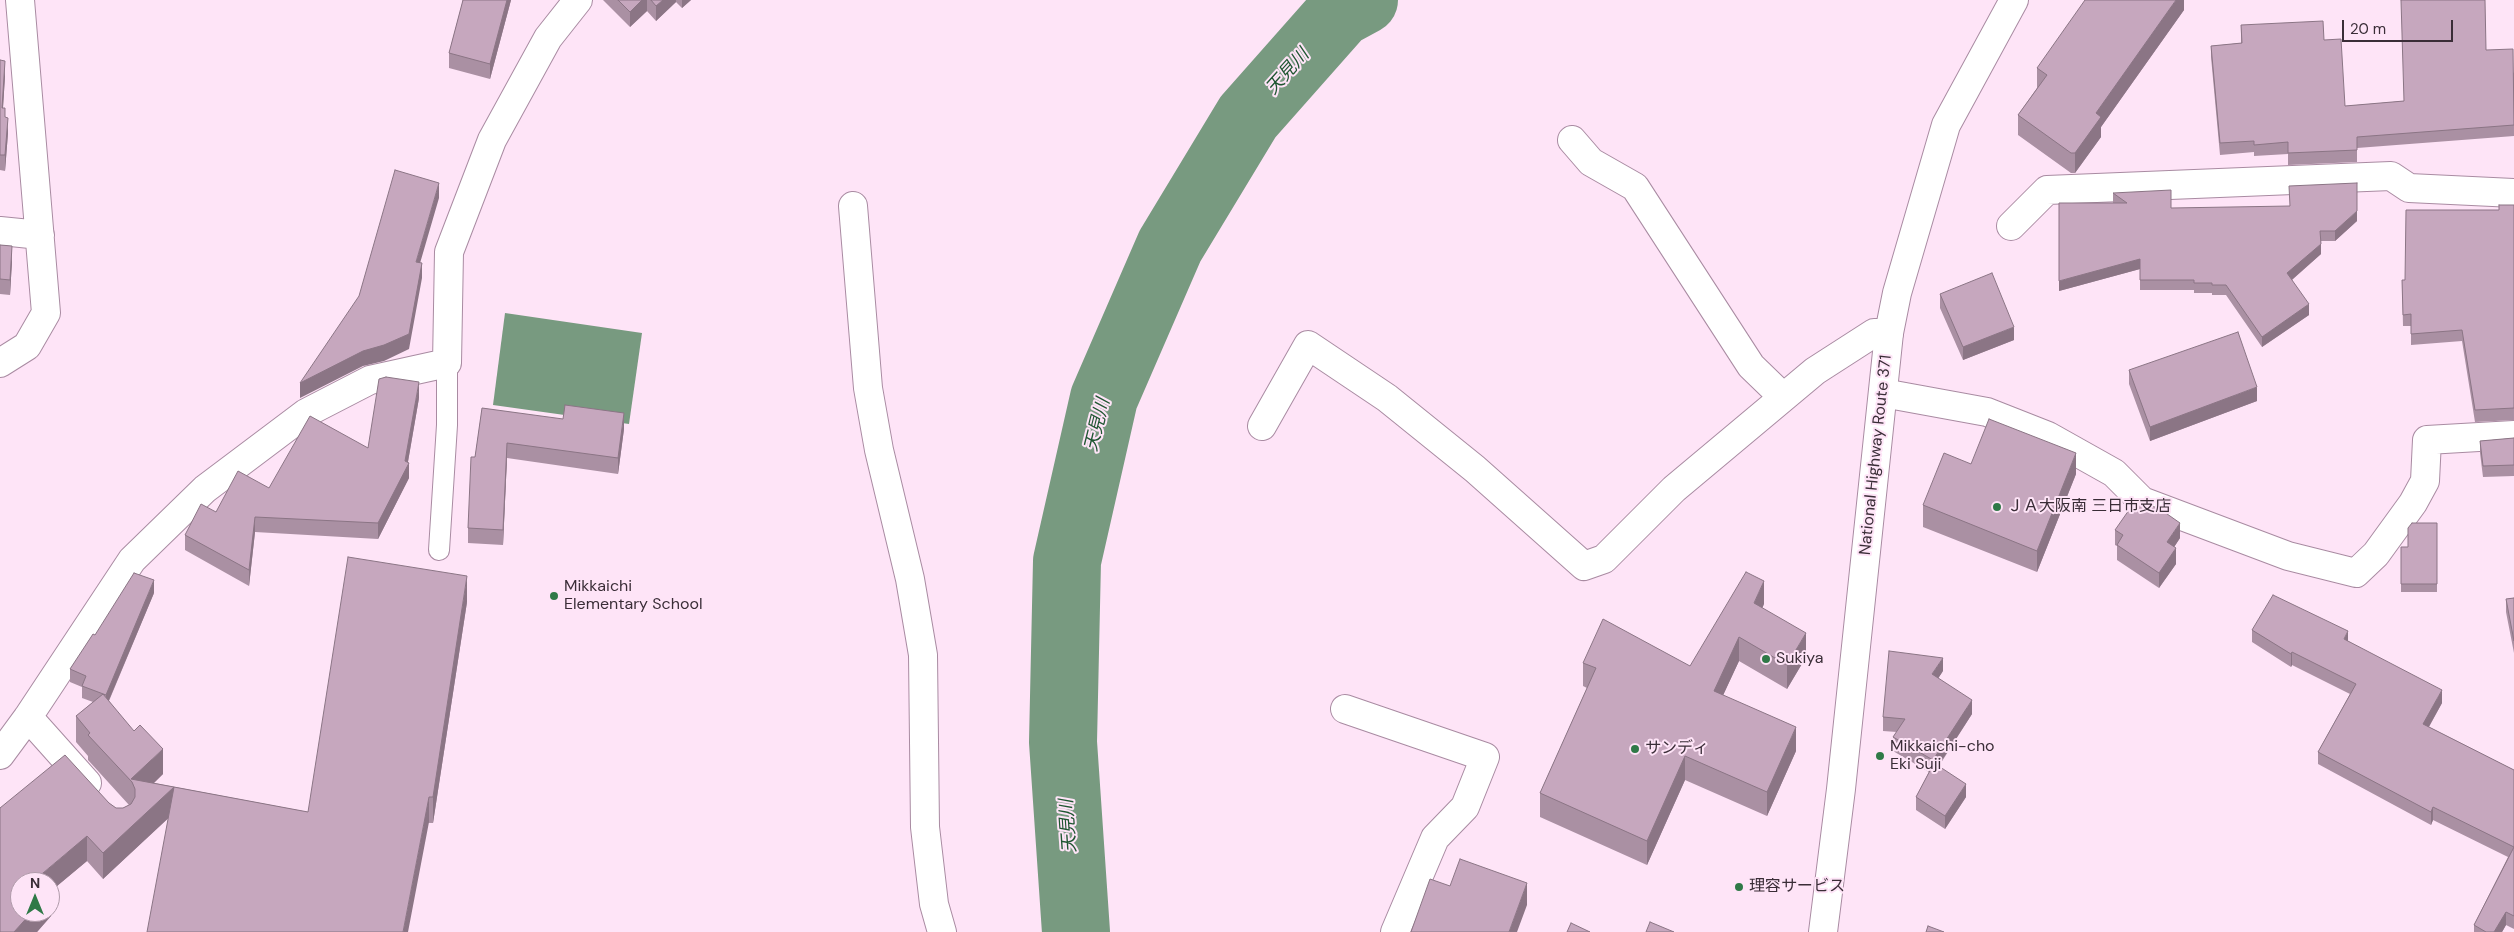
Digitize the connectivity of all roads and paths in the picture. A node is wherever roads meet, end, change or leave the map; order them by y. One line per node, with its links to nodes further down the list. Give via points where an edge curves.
1 (578, 0): 12 (main road, via 548,38 492,140 449,252)
2 (2014, 0): 10 (main road, National Highway Route 371, via 1946,126)
3 (14, 11): 9 (main road)
4 (1572, 140): 14 (main road, via 1592,162 1635,188 1751,366)
5 (2514, 193): 7 (main road, via 2409,188 2392,176 2047,190)
6 (853, 206): 22 (main road, via 868,388 879,450 910,579 923,655 925,827 934,904)
7 (2012, 226)
8 (0, 231): 9 (main road)
9 (40, 235): 11 (main road, via 46,313 27,346)
10 (1889, 333): 13 (main road, National Highway Route 371); 14 (main road, via 1874,332)
11 (0, 363)
12 (447, 364): 17 (lane, via 447,425); 19 (main road, via 370,380 306,413 205,489 132,560)
13 (1883, 393): 16 (main road, via 1987,412 2048,436 2114,473 2142,501 2288,556 2356,573 2376,554 2425,481 2427,440); 24 (main road, National Highway Route 371)
14 (1782, 396): 15 (main road, via 1674,489 1604,559 1584,566 1475,469 1394,404 1308,345)
15 (1262, 426)
16 (2514, 435)
17 (439, 550)
18 (1346, 709): 23 (main road, via 1485,757 1465,807 1435,838)
19 (28, 717): 20 (main road); 21 (main road)
20 (0, 755)
21 (107, 804)
22 (942, 932)
23 (1395, 932)
24 (1823, 932)

